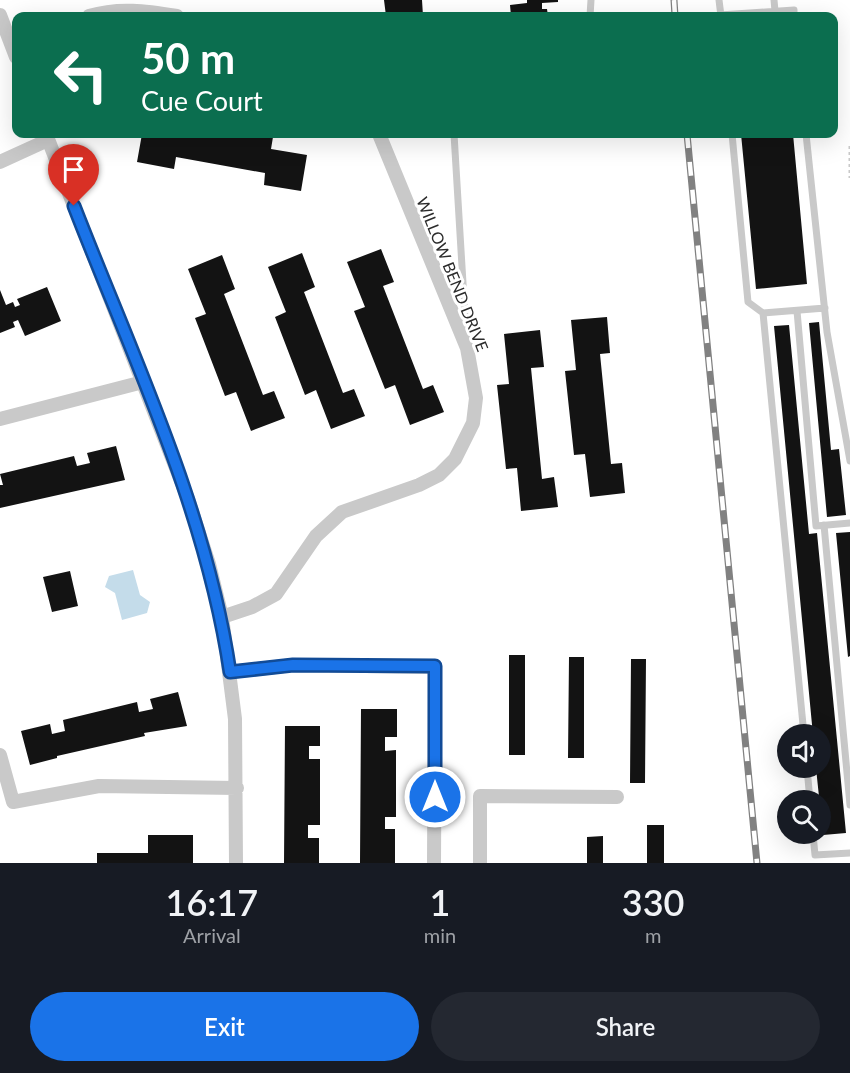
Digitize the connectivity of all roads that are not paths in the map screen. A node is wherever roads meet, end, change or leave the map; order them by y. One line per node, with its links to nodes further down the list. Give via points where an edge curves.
1 (774, 0): 2 (lane)
2 (775, 11): 5 (lane); 6 (lane)
3 (104, 12): 4 (street)
4 (153, 12)
5 (764, 12)
6 (794, 12)
7 (0, 15): 8 (street)
8 (12, 42)
9 (45, 138): 15 (street)
10 (47, 138): 20 (street)
11 (381, 138): 19 (street, WILLOW BEND DRIVE)
12 (454, 138): 19 (lane)
13 (732, 138): 18 (lane, via 748,302)
14 (806, 138): 16 (lane)
15 (0, 162)
16 (825, 308): 17 (lane); 22 (lane)
17 (797, 310): 18 (lane); 24 (lane, via 816,526)
18 (763, 313): 27 (lane)
19 (466, 348): 25 (street, WILLOW BEND DRIVE, via 473,373 474,415 455,459 439,475 419,485 342,512 316,536 276,594)
20 (143, 382): 21 (street); 25 (street, via 188,499)
21 (0, 419)
22 (850, 461)
23 (850, 523): 24 (lane)
24 (824, 525): 31 (lane)
25 (222, 617): 26 (street)
26 (230, 672): 29 (street); 35 (street, via 293,665 435,666)
27 (803, 724)
28 (0, 755): 29 (street, via 13,802 99,786)
29 (237, 788): 34 (street)
30 (617, 797): 36 (street, via 480,796)
31 (850, 805)
32 (814, 844): 33 (lane, via 815,855)
33 (850, 853)
34 (236, 863)
35 (434, 863)
36 (480, 863)

